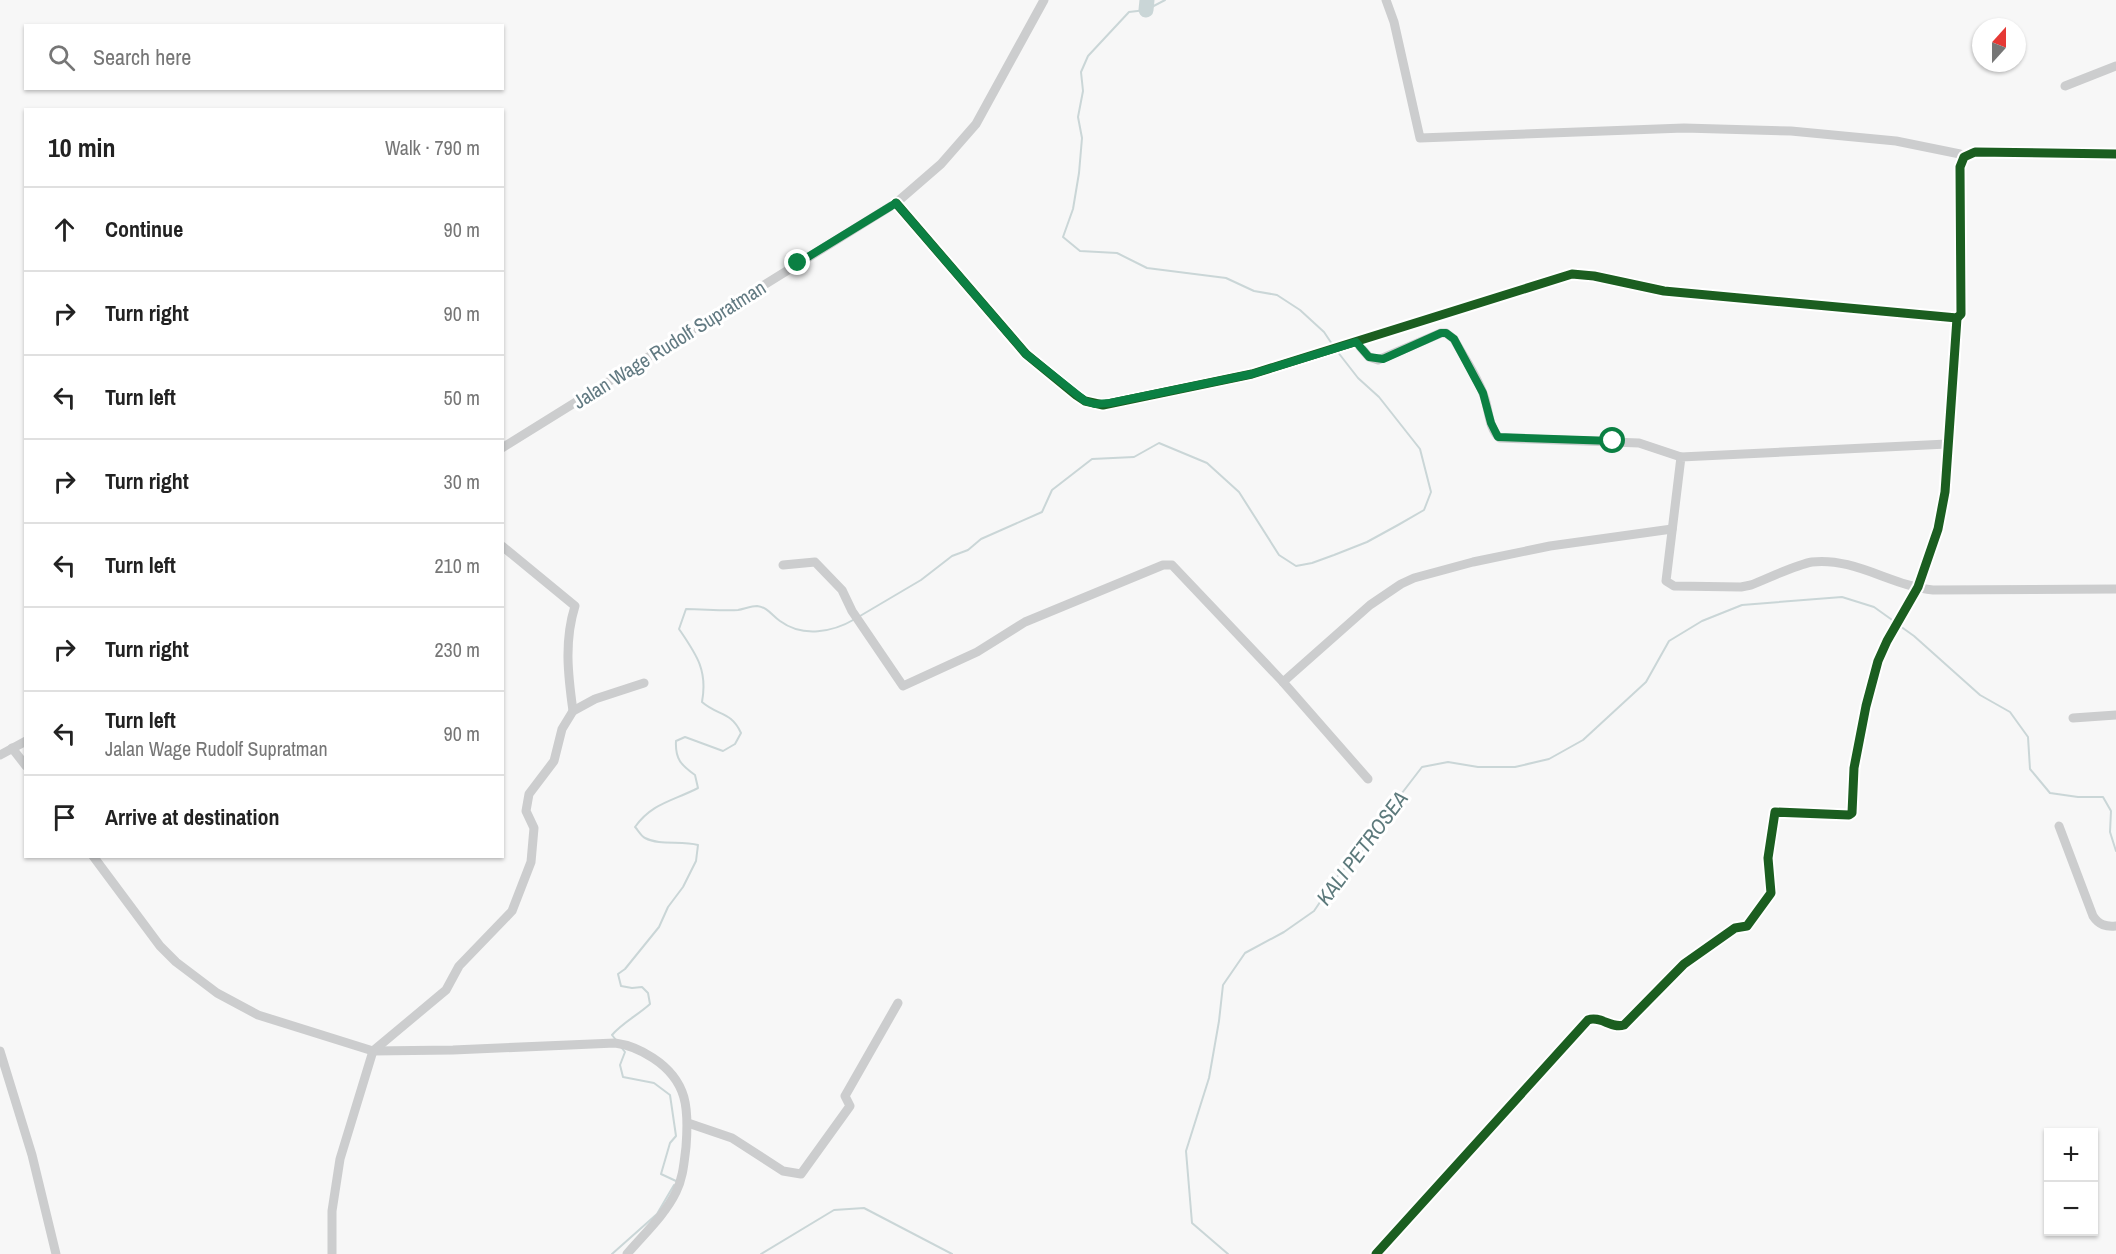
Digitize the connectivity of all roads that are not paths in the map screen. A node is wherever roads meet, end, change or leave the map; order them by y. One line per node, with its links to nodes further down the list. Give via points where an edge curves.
1 (1044, 0): 7 (street, Jalan Wage Rudolf Supratman, via 976,124 941,165)
2 (1386, 0): 5 (street, via 1420,138 1684,128 1768,130 1896,141)
3 (2116, 66): 4 (street)
4 (2065, 86)
5 (1960, 154)
6 (2116, 154): 8 (street, via 1975,152 1964,157 1960,167)
7 (896, 203): 9 (street, via 1026,354 1076,395 1095,404 1252,374); 11 (street, Jalan Wage Rudolf Supratman)
8 (1958, 318): 9 (street, via 1664,291 1572,274); 10 (street)
9 (1352, 343): 12 (street, via 1378,360 1441,333 1450,335 1483,393 1491,423 1500,438 1640,443)
10 (1947, 444): 12 (street); 16 (street, via 1945,492 1938,529)
11 (504, 447)
12 (1681, 457): 13 (street)
13 (1672, 529): 16 (street, via 1666,581 1674,586 1741,587 1810,562 1830,562); 18 (street, via 1550,546 1414,578 1370,605)
14 (504, 548): 20 (street, via 575,606 568,639)
15 (783, 565): 18 (street, via 815,562 842,590 903,686 977,652 1024,622 1163,565 1172,565)
16 (1918, 587): 17 (street); 37 (street, via 1881,654 1853,772 1852,813 1775,812 1768,858 1771,893 1748,926 1736,928 1684,964 1624,1025 1588,1020)
17 (2116, 589)
18 (1283, 682): 26 (street)
19 (644, 683): 20 (street, via 595,699)
20 (573, 711): 32 (street, via 562,729 554,761 529,794 526,811 534,828 531,862 512,911 459,966 446,990)
21 (2116, 715): 22 (street)
22 (2073, 718)
23 (24, 742): 24 (street)
24 (4, 751): 25 (street)
25 (24, 765)
26 (1368, 779)
27 (2059, 826): 29 (street, via 2093,916 2104,926)
28 (94, 858): 32 (street, via 160,946 196,978 258,1015)
29 (2116, 926)
30 (898, 1003): 33 (street, via 845,1096 850,1106 801,1174 783,1171 732,1138)
31 (0, 1051): 34 (street, via 32,1155)
32 (373, 1051): 33 (street, via 626,1045 667,1067 684,1095); 35 (street, via 340,1159)
33 (688, 1123): 36 (street, via 683,1171 675,1194)
34 (56, 1254)
35 (332, 1254)
36 (627, 1254)
37 (1376, 1254)

